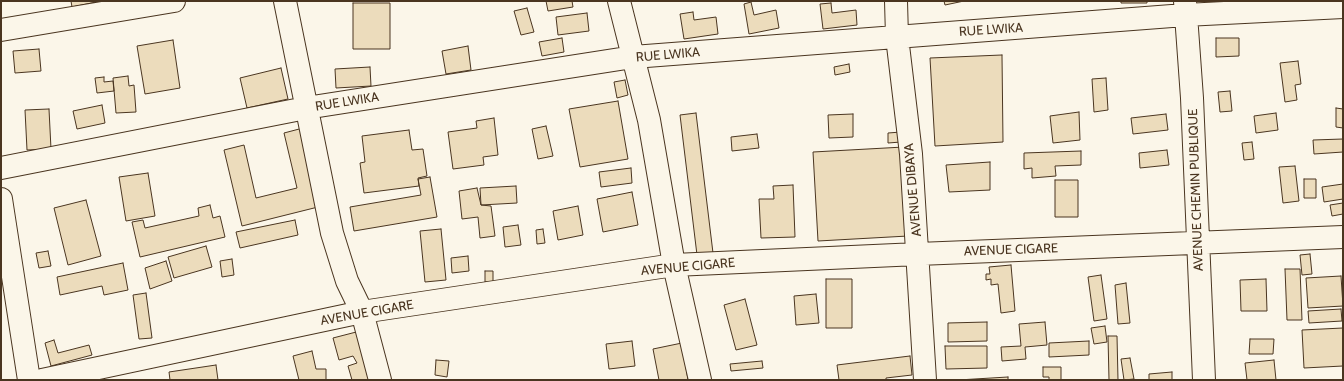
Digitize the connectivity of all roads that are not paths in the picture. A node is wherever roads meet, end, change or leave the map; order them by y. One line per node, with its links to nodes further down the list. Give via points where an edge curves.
1 (174, 1): 7 (street)
2 (285, 1): 10 (street)
3 (619, 1): 9 (street)
4 (896, 1): 8 (street, AVENUE DIBAYA)
5 (1343, 7): 6 (street, RUE LWIKA)
6 (1185, 8): 8 (street, RUE LWIKA); 14 (street, AVENUE CHEMIN PUBLIQUE, via 1192,98)
7 (1, 30)
8 (897, 37): 9 (street, RUE LWIKA); 15 (street, AVENUE DIBAYA)
9 (633, 57): 10 (street, RUE LWIKA); 16 (street, via 649,120)
10 (306, 108): 11 (street, RUE LWIKA); 17 (street, via 332,233 347,281)
11 (1, 168)
12 (1, 199): 19 (street)
13 (1343, 237): 14 (street, AVENUE CIGARE)
14 (1197, 242): 15 (street, AVENUE CIGARE); 24 (street, AVENUE CHEMIN PUBLIQUE)
15 (918, 254): 16 (street, AVENUE CIGARE); 23 (street, AVENUE DIBAYA)
16 (674, 265): 17 (street, AVENUE CIGARE); 22 (street)
17 (362, 312): 18 (street, AVENUE CIGARE); 21 (street)
18 (88, 375): 20 (street, AVENUE CIGARE)
19 (29, 380)
20 (42, 380)
21 (380, 380)
22 (700, 380)
23 (925, 380)
24 (1204, 380)

